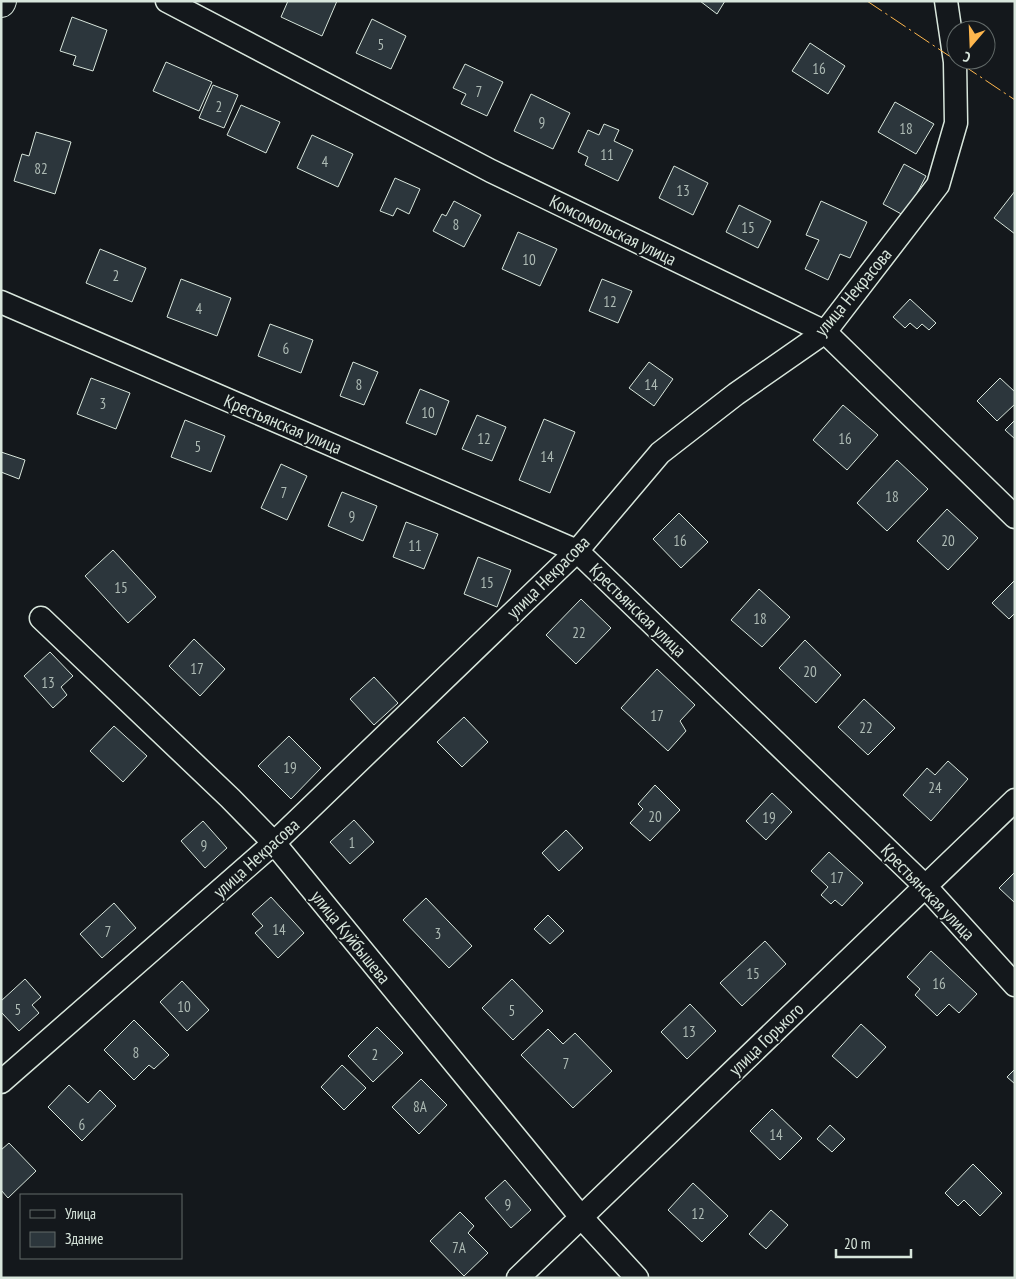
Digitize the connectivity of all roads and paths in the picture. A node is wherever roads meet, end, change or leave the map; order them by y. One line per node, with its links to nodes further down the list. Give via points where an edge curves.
1 (167, 1): 4 (street, Комсомольская улица, via 491,171)
2 (946, 1): 4 (street, улица Некрасова, via 954,62 956,123 938,186)
3 (1, 302): 6 (street, Крестьянская улица)
4 (825, 332): 5 (street, Комсомольская улица); 6 (street, улица Некрасова, via 736,394 660,453)
5 (1015, 517)
6 (577, 551): 9 (street, улица Некрасова); 10 (street, Крестьянская улица)
7 (41, 618): 9 (street, улица Куйбышева)
8 (1015, 800): 10 (street, улица Горького)
9 (274, 843): 12 (street, улица Некрасова); 13 (street, улица Куйбышева)
10 (926, 886): 11 (street, Крестьянская улица); 13 (street, улица Горького)
11 (1015, 985)
12 (1, 1082)
13 (581, 1217): 14 (street, улица Горького); 15 (street, улица Куйбышева)
14 (518, 1278)
15 (637, 1278)

